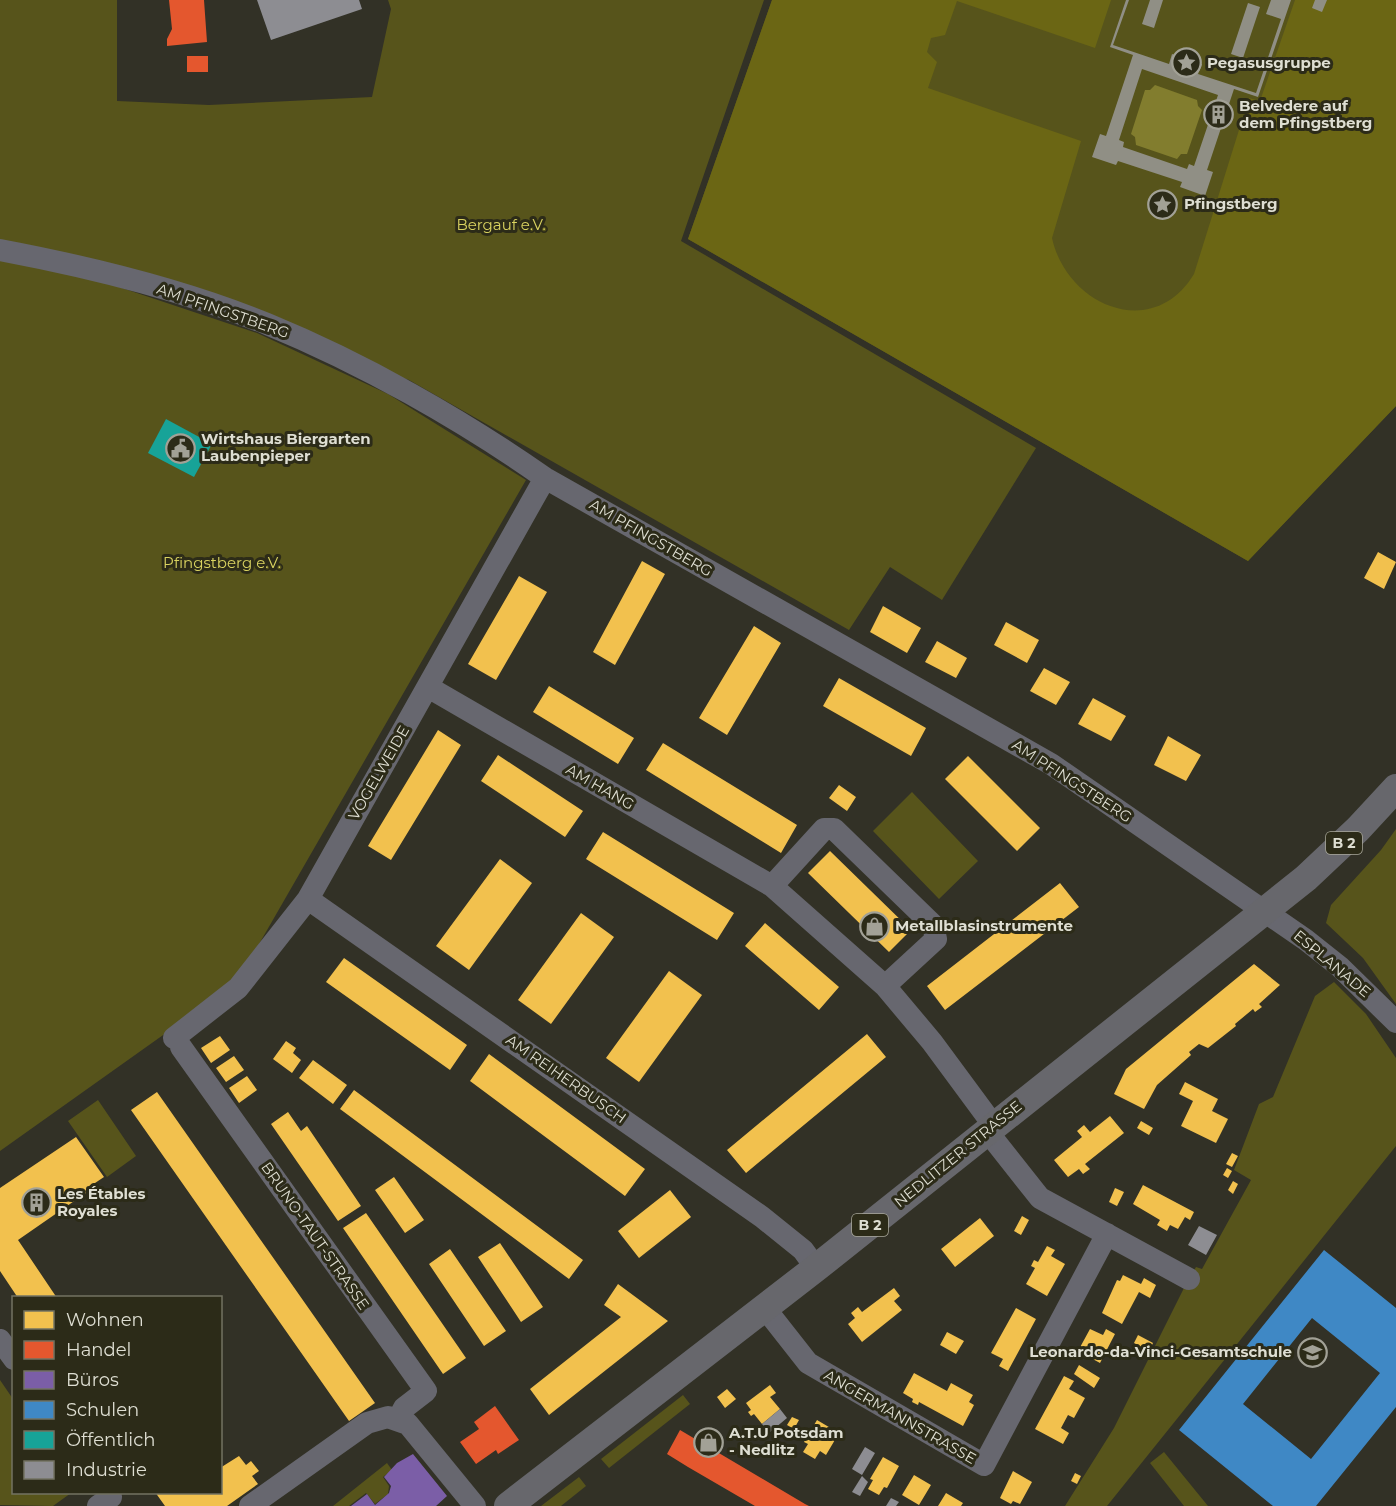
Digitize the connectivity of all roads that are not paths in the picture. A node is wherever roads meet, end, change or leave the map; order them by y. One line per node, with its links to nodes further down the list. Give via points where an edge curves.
1 (0, 250): 2 (street, AM PFINGSTBERG, via 102,272 234,312 296,336 393,385 510,453)
2 (545, 478): 3 (street, VOGELWEIDE); 7 (street, AM PFINGSTBERG, via 1051,764)
3 (428, 687): 5 (street, AM HANG); 6 (street, VOGELWEIDE)
4 (1396, 788): 7 (main road, NEDLITZER STRASSE / B 2, via 1332,855)
5 (772, 886): 8 (street, AM HANG); 8 (street, via 824,830 834,829 933,925 936,939)
6 (308, 899): 10 (street, VOGELWEIDE, via 238,988); 13 (street, AM REIHERBUSCH, via 762,1217 803,1250)
7 (1263, 911): 9 (street, ESPLANADE, via 1340,967); 11 (main road, NEDLITZER STRASSE / B 2)
8 (885, 986): 11 (street, AM HANG, via 932,1042)
9 (1396, 1022)
10 (177, 1042): 18 (street, BRUNO-TAUT-STRASSE, via 426,1391 404,1408)
11 (990, 1128): 12 (street, via 1040,1198); 13 (main road, NEDLITZER STRASSE / B 2)
12 (1107, 1234): 14 (street); 15 (street, ANGERMANNSTRASSE, via 984,1465 808,1364)
13 (816, 1268): 15 (main road, NEDLITZER STRASSE / B 2)
14 (1189, 1279)
15 (764, 1307): 23 (main road, NEDLITZER STRASSE / B 2)
16 (0, 1340): 17 (street)
17 (12, 1356)
18 (398, 1419): 21 (street, via 378,1418 367,1424); 22 (street, via 416,1433)
19 (109, 1494): 20 (street, via 111,1497)
20 (98, 1506)
21 (250, 1506)
22 (475, 1506)
23 (508, 1506)

